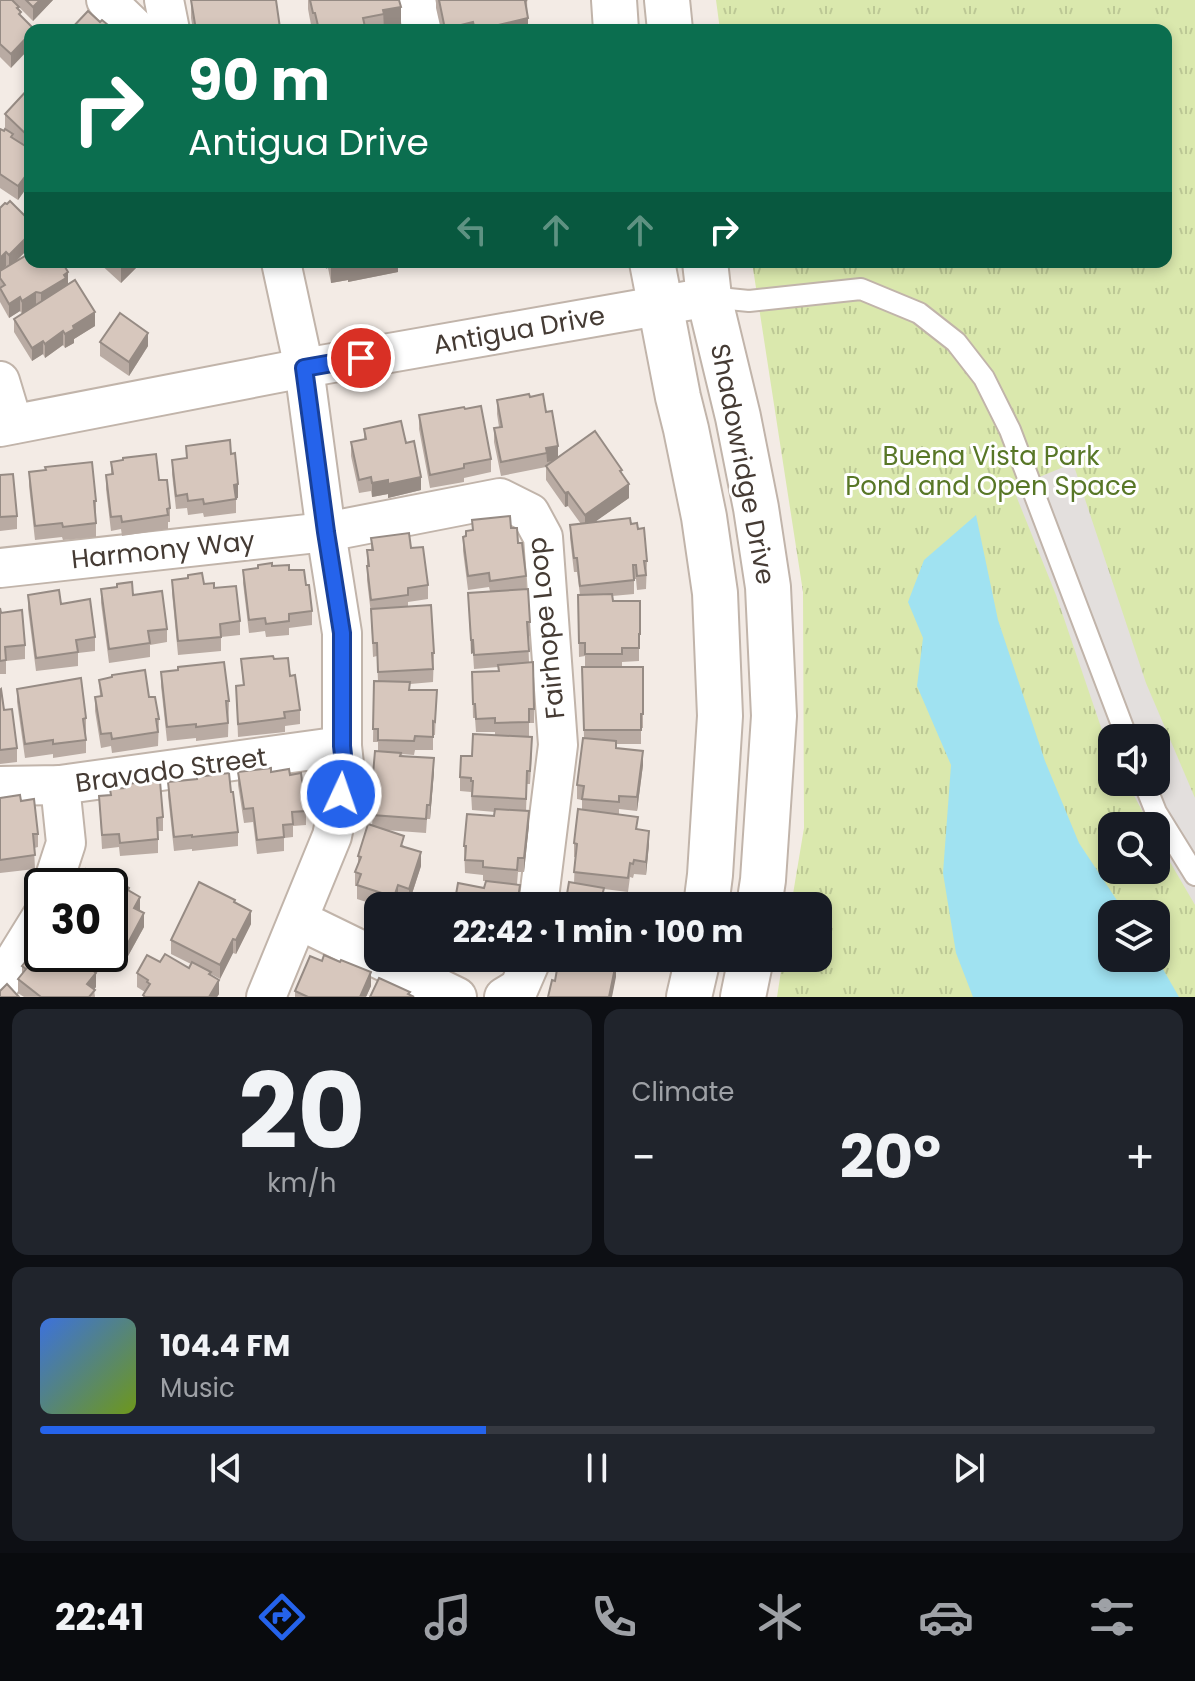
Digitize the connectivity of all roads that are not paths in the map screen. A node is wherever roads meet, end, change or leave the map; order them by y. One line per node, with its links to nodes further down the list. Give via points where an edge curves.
1 (106, 0): 6 (street)
2 (164, 0): 7 (street)
3 (416, 0): 8 (street)
4 (614, 0): 9 (street)
5 (667, 0): 10 (street)
6 (131, 24)
7 (169, 24)
8 (421, 24)
9 (616, 24)
10 (669, 24)
11 (282, 268): 15 (street)
12 (653, 268): 14 (street, Shadowridge Drive)
13 (707, 280): 14 (street, Antigua Drive); 20 (lane, via 749,301 861,289 919,313 956,342 984,378 1010,430); 29 (street, Shadowridge Drive, via 768,587 774,716)
14 (660, 305): 15 (street, Antigua Drive); 28 (street, Shadowridge Drive, via 715,593 720,716)
15 (304, 368): 17 (street, Antigua Drive); 18 (street)
16 (0, 381): 17 (street)
17 (6, 426)
18 (326, 532): 19 (street, Harmony Way); 21 (street, via 342,633); 27 (street, Fairhope Loop, via 500,498 530,513 543,537 558,745)
19 (0, 568)
20 (1122, 724)
21 (342, 746): 22 (street, Bravado Street); 30 (street, via 345,773 332,836)
22 (60, 785): 23 (street, Bravado Street); 25 (street, via 66,843)
23 (0, 786)
24 (1150, 796): 26 (lane)
25 (58, 868)
26 (1195, 875)
27 (540, 892)
28 (708, 892)
29 (761, 892)
30 (299, 920): 36 (street); 37 (street)
31 (24, 945): 35 (street)
32 (526, 972): 38 (street, via 519,988)
33 (695, 972): 39 (street)
34 (748, 972): 40 (street)
35 (0, 984)
36 (266, 997)
37 (457, 997)
38 (504, 997)
39 (689, 997)
40 (743, 997)

